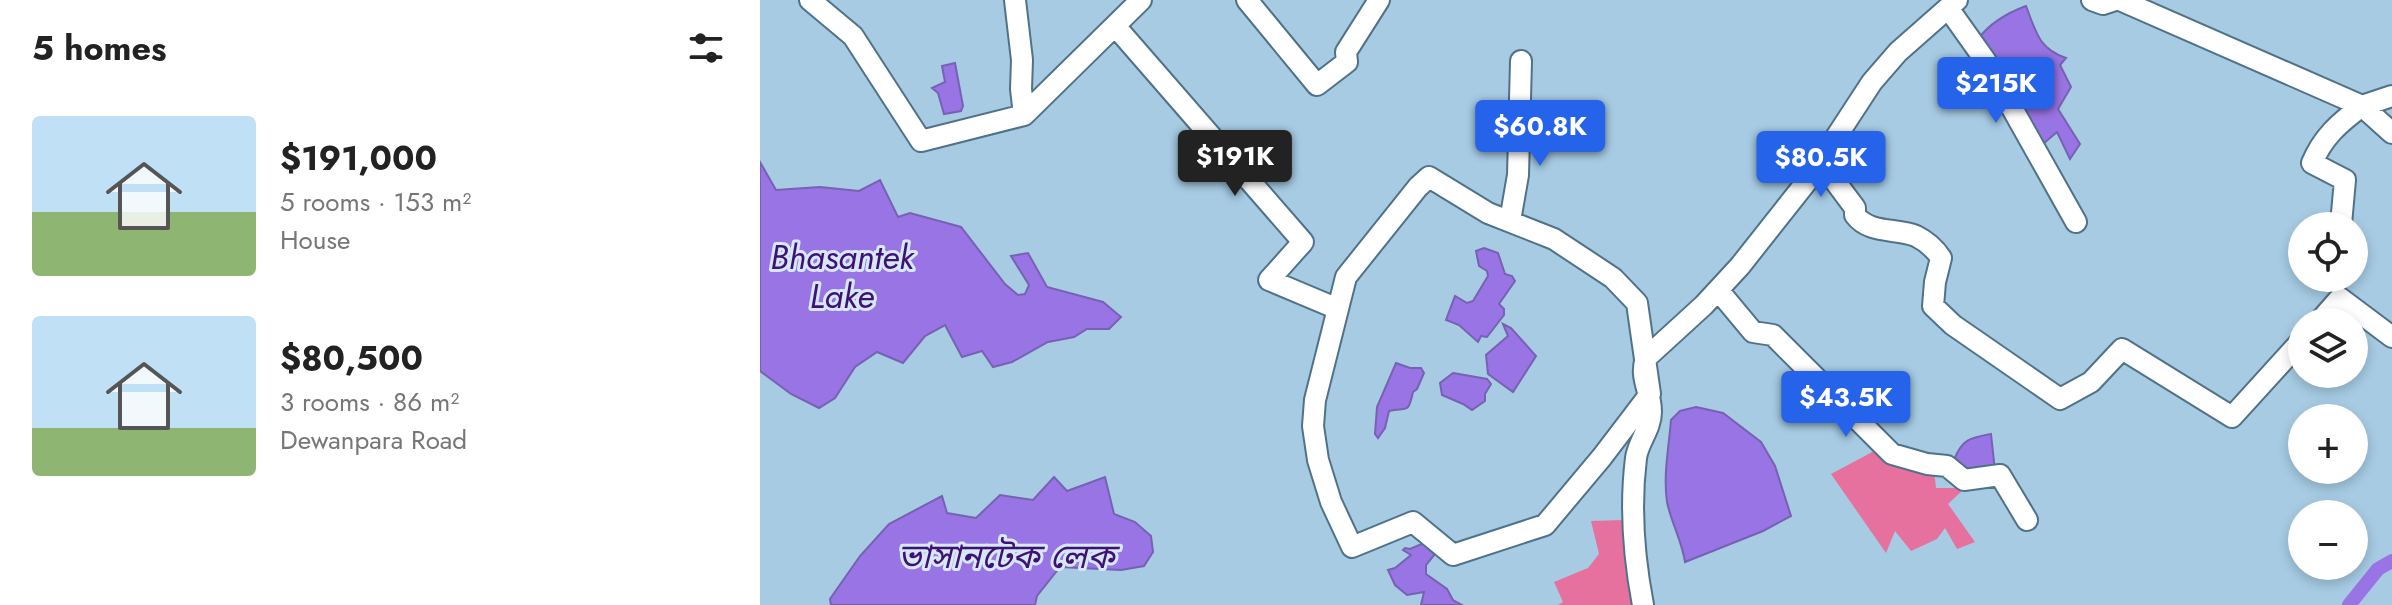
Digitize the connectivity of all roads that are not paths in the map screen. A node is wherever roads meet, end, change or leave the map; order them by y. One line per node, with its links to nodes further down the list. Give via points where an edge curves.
1 (810, 0): 13 (street, via 853,36 921,141)
2 (1015, 0): 13 (street)
3 (1141, 0): 9 (street)
4 (1247, 0): 5 (street, via 1317,85 1347,62 1346,52)
5 (1379, 0)
6 (2092, 0): 7 (street)
7 (2117, 0): 12 (street)
8 (1952, 4): 15 (street, via 1872,82); 18 (street)
9 (1116, 27): 13 (street); 22 (street, via 1303,242 1269,280)
10 (1521, 61): 17 (street, via 1518,175 1510,221)
11 (2392, 96): 12 (street)
12 (2362, 106): 14 (street); 16 (street, via 2334,127 2312,163 2345,180)
13 (1024, 115)
14 (2392, 133)
15 (1820, 161): 19 (street); 25 (street, via 1861,223 1916,236 1934,248 1941,258 1933,306 2060,399 2091,382 2122,349 2232,417)
16 (2342, 212)
17 (1501, 218): 22 (street, via 1429,177 1346,277); 26 (street, via 1554,239 1613,278 1637,303)
18 (2076, 222)
19 (1718, 290): 26 (street); 28 (street, via 1753,332 1773,335 1892,454 1947,466 1964,480 2000,475)
20 (2331, 308): 21 (street, via 2340,298)
21 (2353, 308)
22 (1338, 309): 27 (street, via 1313,426 1323,478 1352,547 1413,522 1453,555 1545,525)
23 (2368, 319): 24 (street)
24 (2392, 337)
25 (2288, 355)
26 (1645, 360): 27 (street)
27 (1650, 394): 29 (street, via 1652,415 1636,454 1634,498)
28 (2027, 520)
29 (1643, 605)

